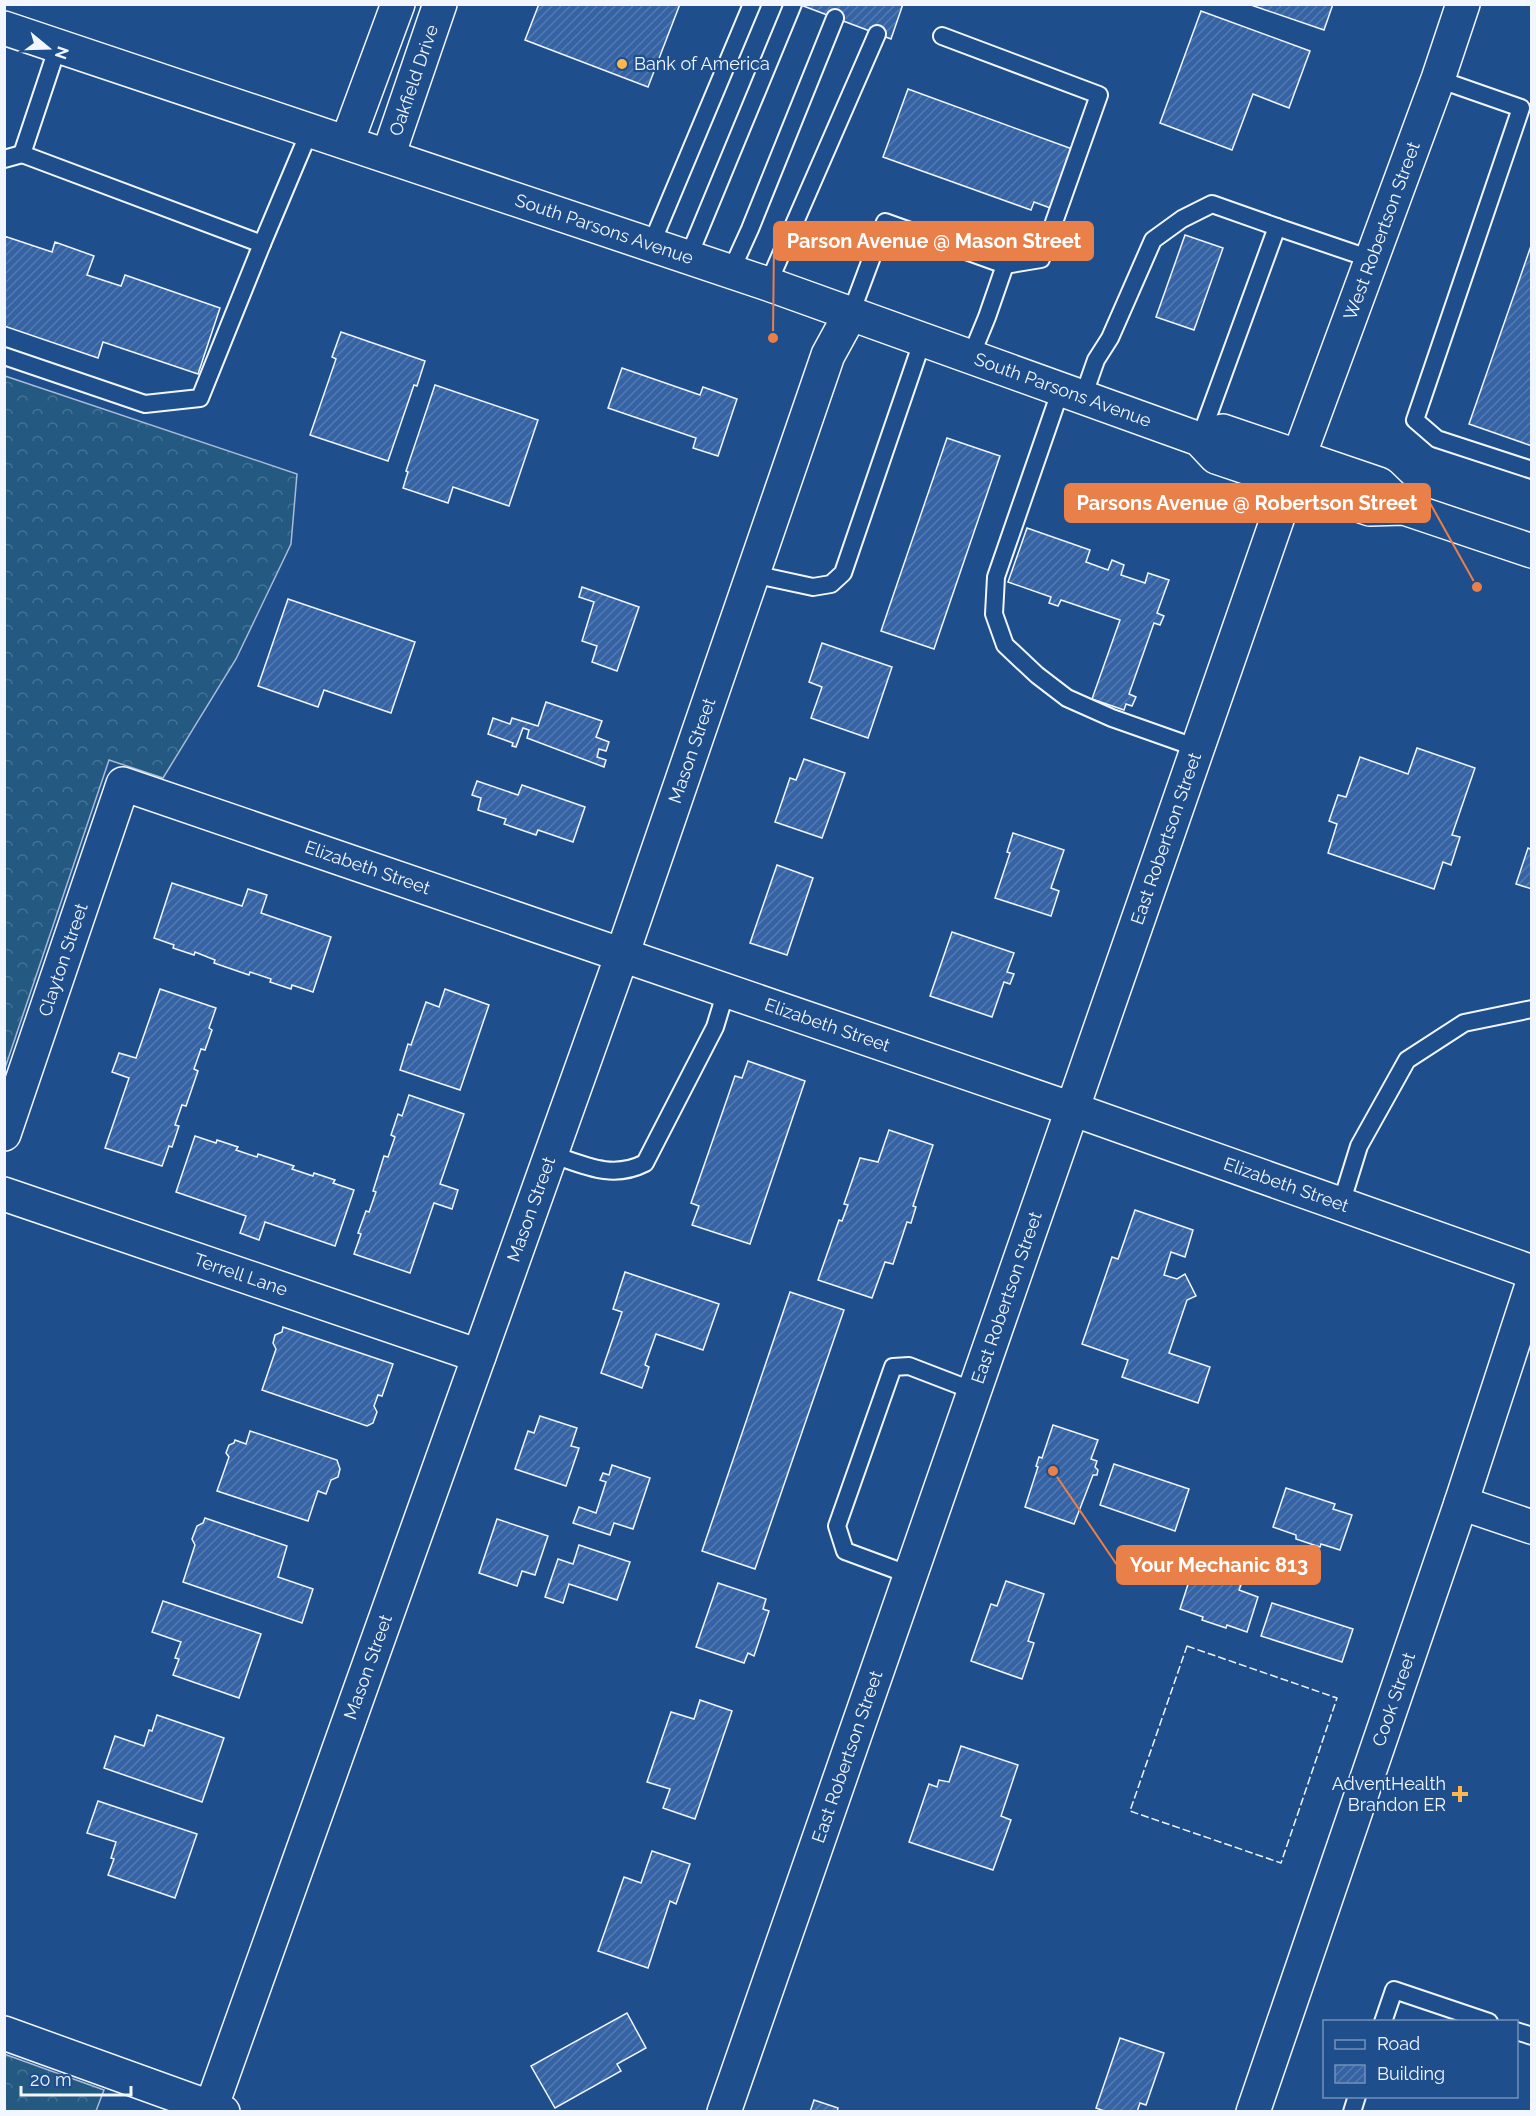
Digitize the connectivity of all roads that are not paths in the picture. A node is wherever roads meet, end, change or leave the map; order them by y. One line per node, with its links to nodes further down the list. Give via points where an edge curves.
1 (398, 4): 14 (street)
2 (440, 4): 16 (street, Oakfield Drive)
3 (752, 4): 20 (lane)
4 (794, 4): 21 (lane)
5 (1463, 4): 11 (street, West Robertson Street)
6 (835, 18): 24 (lane)
7 (4, 28): 10 (street, South Parsons Avenue)
8 (877, 34): 25 (lane)
9 (942, 36): 23 (lane, via 1100,95 1041,259)
10 (58, 46): 13 (street, South Parsons Avenue); 15 (lane)
11 (1438, 79): 12 (lane); 22 (street, West Robertson Street)
12 (1526, 110): 33 (lane, via 1415,420 1437,440)
13 (310, 130): 14 (street, South Parsons Avenue); 19 (lane)
14 (347, 142): 16 (street, South Parsons Avenue)
15 (22, 154): 17 (lane); 19 (lane)
16 (388, 156): 20 (street, South Parsons Avenue)
17 (4, 159)
18 (1277, 227): 22 (lane); 30 (lane, via 1212,204 1153,240 1110,338); 31 (lane)
19 (262, 244): 28 (lane, via 200,398 145,404)
20 (651, 245): 21 (street, South Parsons Avenue)
21 (688, 258): 24 (street, South Parsons Avenue)
22 (1371, 259): 32 (street, West Robertson Street)
23 (1005, 265): 26 (lane, via 885,222); 29 (lane)
24 (731, 272): 25 (street, South Parsons Avenue)
25 (768, 284): 26 (street, South Parsons Avenue)
26 (851, 313): 27 (street, South Parsons Avenue); 35 (street, Mason Street, via 828,355)
27 (923, 339): 29 (street, South Parsons Avenue); 35 (lane, via 843,573 831,584 813,587)
28 (4, 356)
29 (972, 356): 30 (street, South Parsons Avenue)
30 (1072, 393): 31 (street, South Parsons Avenue); 36 (lane, via 996,577 994,614 1005,645 1067,698)
31 (1199, 439): 32 (street, South Parsons Avenue, via 1216,457)
32 (1294, 469): 34 (street, South Parsons Avenue, via 1370,509 1404,508); 36 (street, East Robertson Street)
33 (1532, 470)
34 (1532, 551)
35 (753, 573): 38 (street, Mason Street)
36 (1197, 748): 41 (street, East Robertson Street)
37 (123, 784): 38 (street, Elizabeth Street); 42 (street, Clayton Street)
38 (622, 955): 39 (street, Elizabeth Street); 43 (street, Mason Street)
39 (726, 991): 41 (street, Elizabeth Street); 43 (lane, via 715,1027 645,1163 613,1172)
40 (1532, 1009): 45 (lane, via 1464,1023 1407,1060 1359,1146)
41 (1072, 1109): 45 (street, Elizabeth Street); 49 (street, East Robertson Street)
42 (4, 1134)
43 (551, 1154): 48 (street, Mason Street)
44 (4, 1194): 48 (street, Terrell Lane)
45 (1341, 1204): 46 (street, Elizabeth Street)
46 (1532, 1272)
47 (1532, 1285): 50 (street, Cook Street)
48 (478, 1356): 56 (street, Mason Street)
49 (974, 1391): 52 (street, East Robertson Street); 52 (lane, via 909,1366 893,1367 837,1526 845,1551)
50 (1461, 1503): 51 (street); 58 (street, Cook Street)
51 (1532, 1527)
52 (910, 1575): 57 (street, East Robertson Street)
53 (1384, 2020): 54 (lane, via 1394,1990)
54 (1483, 2020)
55 (4, 2033): 56 (street)
56 (217, 2110)
57 (724, 2112)
58 (1253, 2112)

